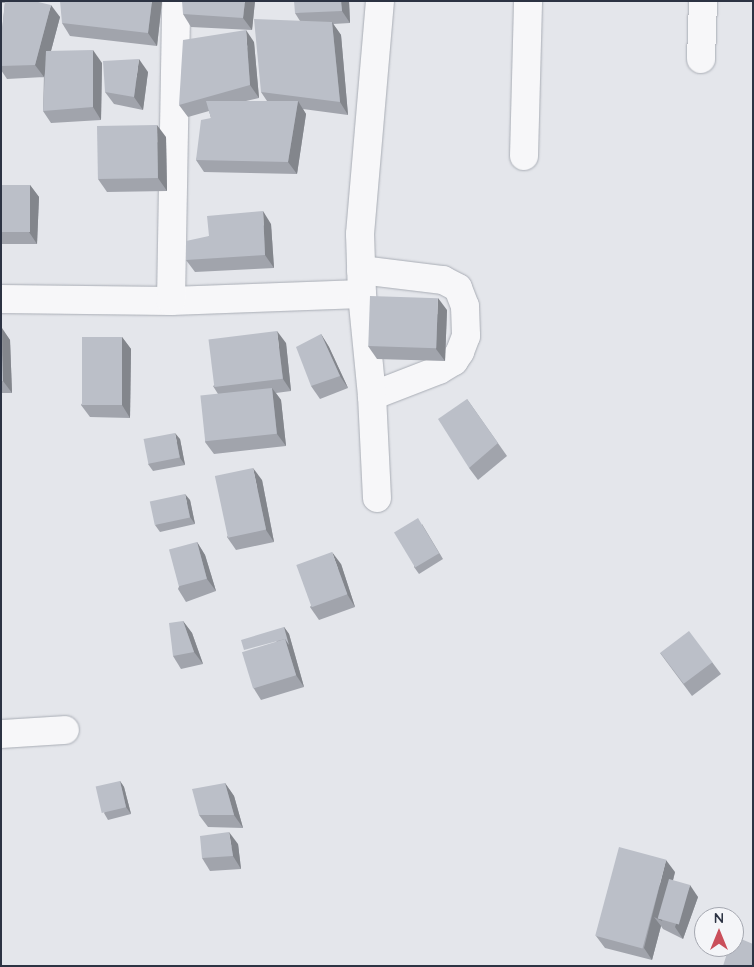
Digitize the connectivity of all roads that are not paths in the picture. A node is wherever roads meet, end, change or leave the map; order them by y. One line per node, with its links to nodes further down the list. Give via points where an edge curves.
1 (176, 1): 9 (street)
2 (380, 1): 7 (street, via 360,234)
3 (528, 1): 6 (street)
4 (703, 1): 5 (street)
5 (701, 59)
6 (524, 156)
7 (362, 282): 9 (street); 10 (street); 10 (street, via 443,280 458,288 466,306 466,336 454,360 439,370)
8 (1, 299): 9 (street)
9 (171, 301)
10 (372, 396): 11 (street)
11 (376, 498)
12 (65, 730): 13 (street)
13 (1, 734)

